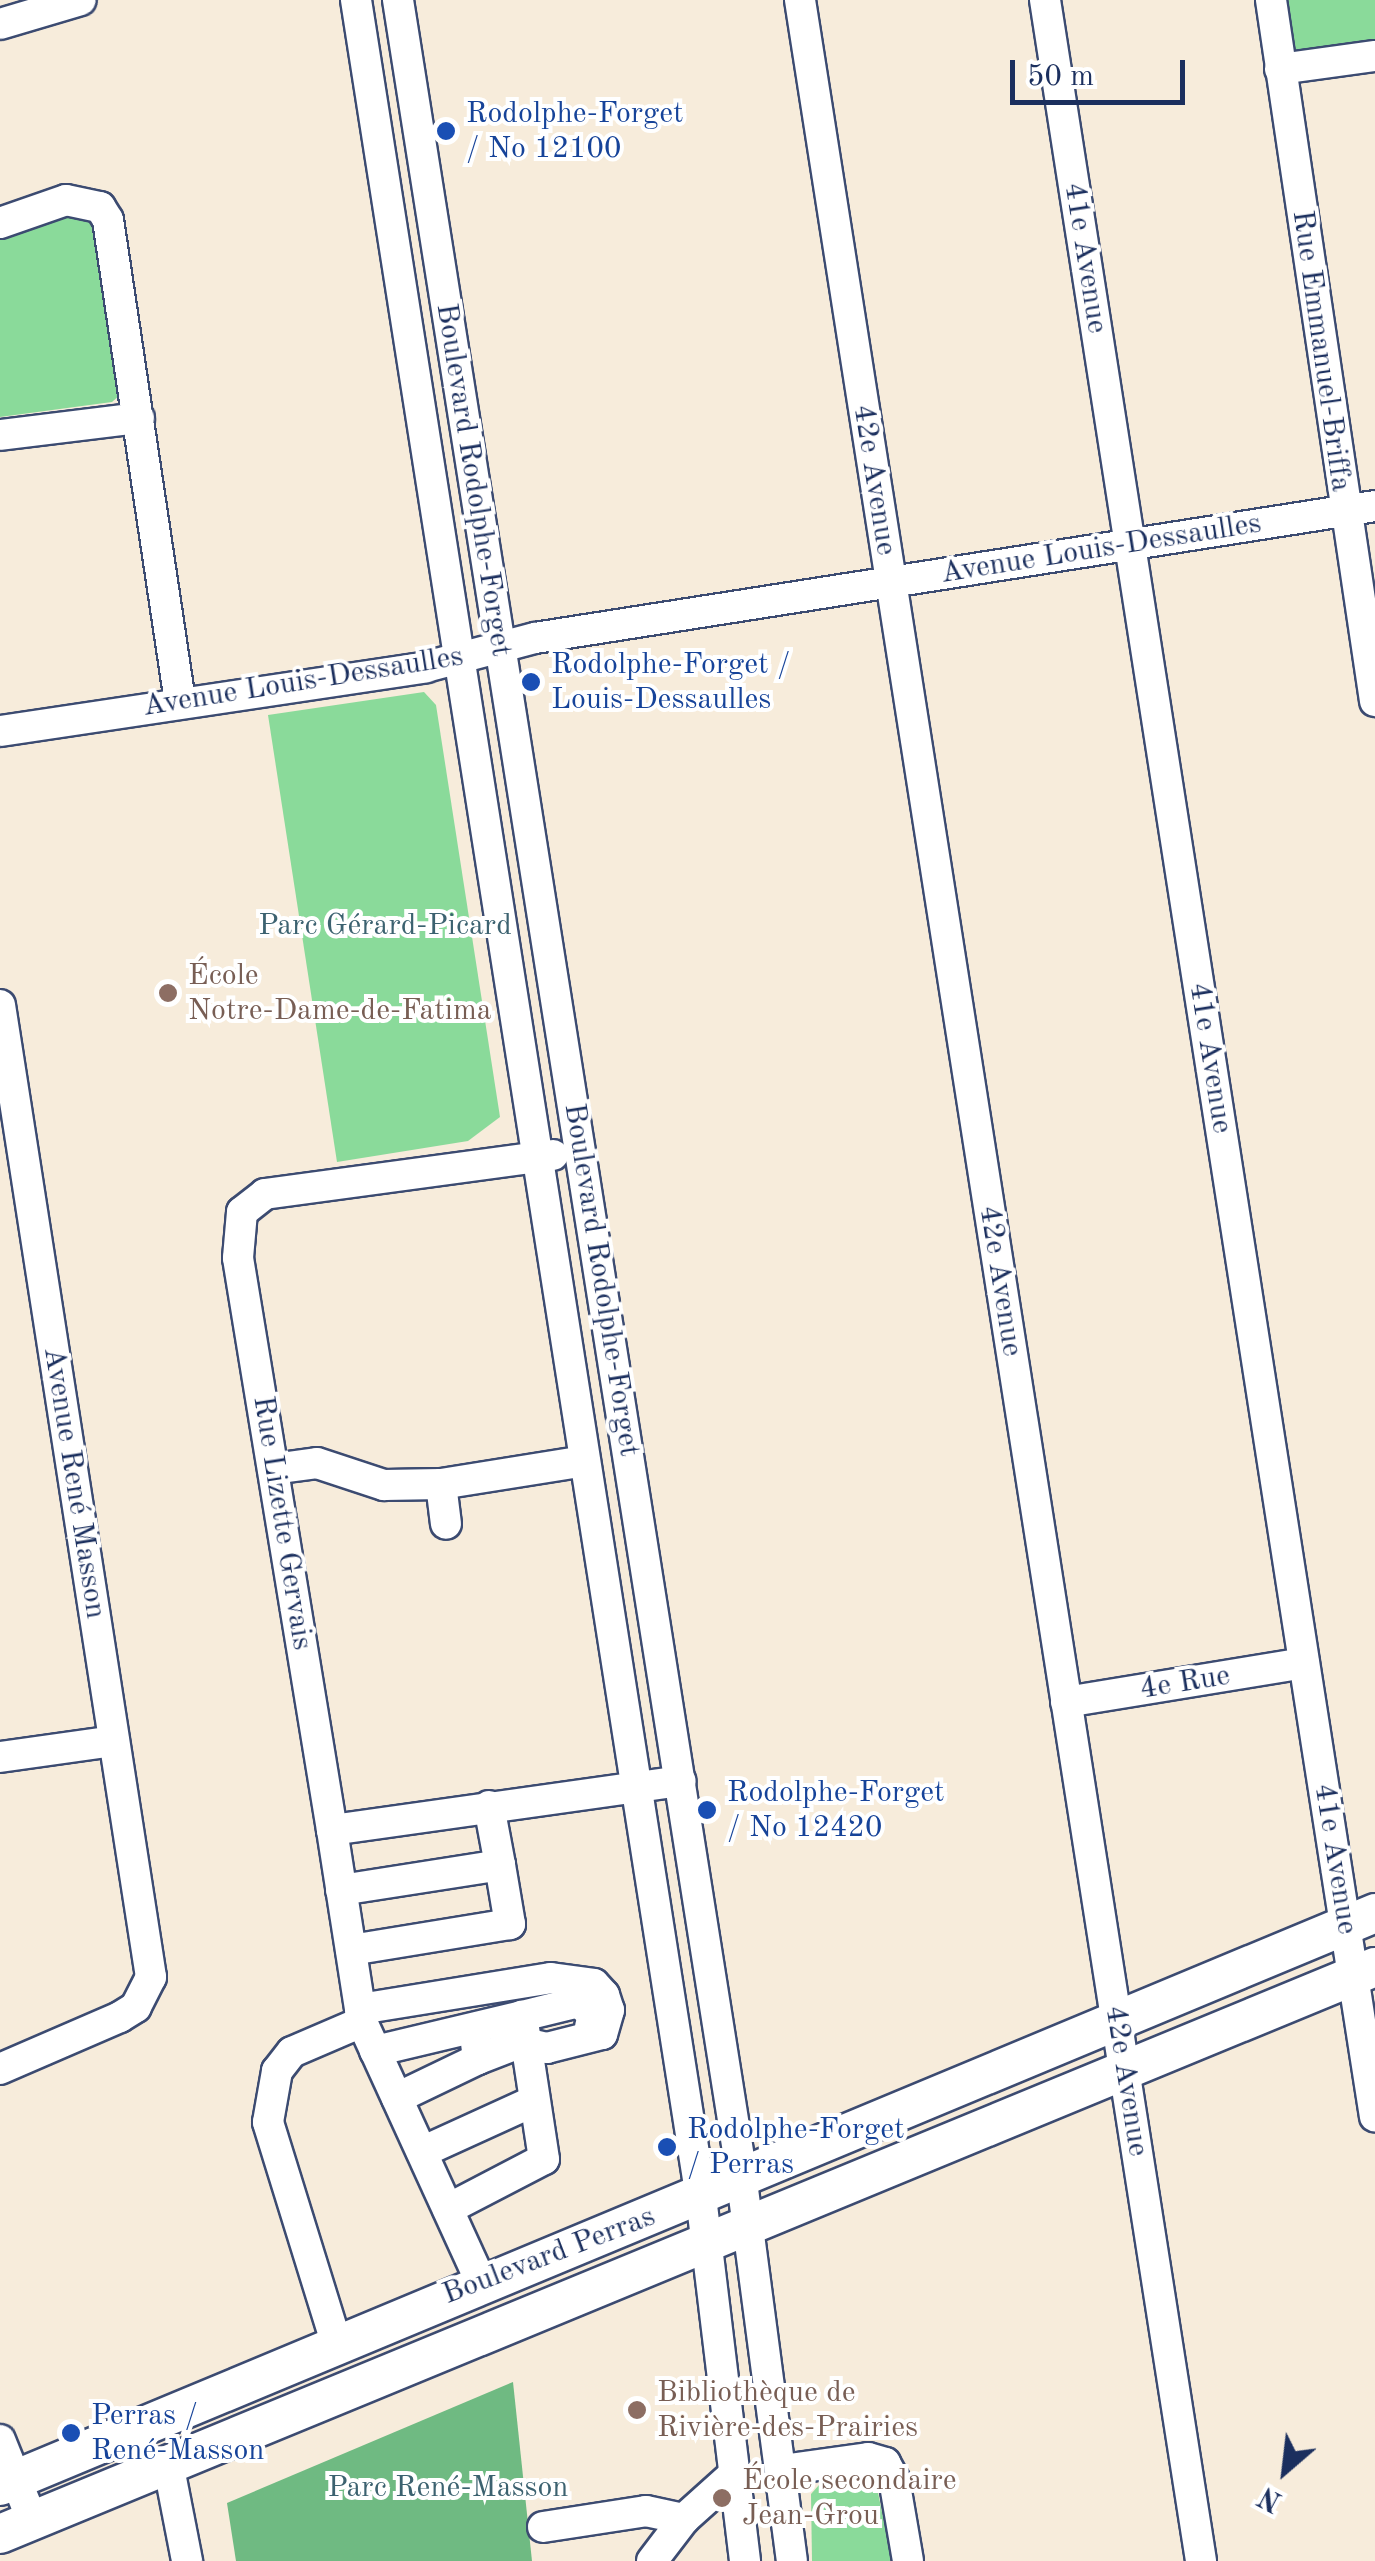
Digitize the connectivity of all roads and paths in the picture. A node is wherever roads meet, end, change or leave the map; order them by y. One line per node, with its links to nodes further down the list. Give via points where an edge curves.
1 (81, 0): 7 (street)
2 (356, 0): 17 (street, Boulevard Rodolphe-Forget)
3 (398, 0): 16 (street, Boulevard Rodolphe-Forget)
4 (800, 0): 15 (street, 42e Avenue)
5 (1045, 0): 14 (street, 41e Avenue)
6 (1271, 0): 9 (street, Rue Emmanuel-Briffa)
7 (0, 24)
8 (1375, 56): 9 (street)
9 (1280, 70): 13 (street, Rue Emmanuel-Briffa)
10 (0, 223): 11 (street, via 66,200 100,207 108,220)
11 (139, 418): 12 (street); 19 (street)
12 (0, 436)
13 (1360, 508): 14 (street, Avenue Louis-Dessaulles); 18 (street, Rue Emmanuel-Briffa)
14 (1129, 543): 15 (street, Avenue Louis-Dessaulles); 29 (street, 41e Avenue)
15 (890, 582): 16 (street, Avenue Louis-Dessaulles); 30 (street, 42e Avenue)
16 (500, 646): 17 (street, Avenue Louis-Dessaulles); 23 (street, Boulevard Rodolphe-Forget)
17 (459, 658): 19 (street, Avenue Louis-Dessaulles); 24 (street, Boulevard Rodolphe-Forget)
18 (1375, 701)
19 (180, 703): 20 (street, Avenue Louis-Dessaulles)
20 (0, 731)
21 (0, 1005): 22 (street, Avenue René Masson)
22 (1, 1014): 31 (street, Avenue René Masson)
23 (581, 1151): 24 (street, Rue Lizette Gervais); 33 (street, Boulevard Rodolphe-Forget)
24 (537, 1158): 25 (street, Boulevard Rodolphe-Forget); 26 (street, Rue Lizette Gervais, via 265,1194 242,1212 238,1258)
25 (584, 1461): 27 (street); 34 (street, Boulevard Rodolphe-Forget)
26 (274, 1469): 27 (street, via 317,1463 384,1485); 36 (street, Rue Lizette Gervais)
27 (441, 1484): 28 (street)
28 (446, 1524)
29 (1304, 1663): 30 (street, 4e Rue); 39 (street, 41e Avenue)
30 (1066, 1702): 43 (street, 42e Avenue)
31 (114, 1740): 32 (street); 47 (street, Avenue René Masson, via 151,1977 136,2007)
32 (0, 1757)
33 (681, 1780): 34 (street); 53 (street, Boulevard Rodolphe-Forget)
34 (634, 1786): 35 (street); 54 (street, Boulevard Rodolphe-Forget)
35 (490, 1806): 36 (street); 37 (street)
36 (332, 1830): 38 (street, Rue Lizette Gervais)
37 (500, 1865): 38 (street); 40 (street, via 510,1924)
38 (342, 1890): 40 (street, Rue Lizette Gervais)
39 (1360, 1919): 41 (street, 41e Avenue); 43 (main road, Boulevard Perras)
40 (351, 1950): 42 (street, Rue Lizette Gervais)
41 (1364, 1972): 48 (main road, Boulevard Perras); 51 (street, 41e Avenue)
42 (361, 2016): 44 (street, via 551,1978 594,1984 604,1995 609,2010 602,2034 547,2048); 46 (street, Rue Lizette Gervais); 59 (street, via 292,2052 277,2071 268,2122)
43 (1117, 2020): 48 (street, 42e Avenue); 53 (main road, Boulevard Perras)
44 (527, 2034): 45 (street); 50 (street)
45 (476, 2044): 46 (street); 49 (street)
46 (376, 2051): 49 (street, Rue Lizette Gervais)
47 (0, 2069)
48 (1124, 2074): 56 (main road, Boulevard Perras); 74 (street, 42e Avenue)
49 (397, 2098): 52 (street, Rue Lizette Gervais)
50 (534, 2101): 52 (street); 55 (street, via 544,2159)
51 (1375, 2116)
52 (422, 2152): 55 (street, Rue Lizette Gervais)
53 (742, 2178): 54 (main road, Boulevard Perras); 56 (street, Boulevard Rodolphe-Forget)
54 (700, 2197): 57 (street, Boulevard Rodolphe-Forget); 58 (main road, Boulevard Perras)
55 (448, 2209): 58 (street, Rue Lizette Gervais)
56 (747, 2224): 57 (main road, Boulevard Perras); 63 (street, Boulevard Rodolphe-Forget)
57 (706, 2242): 60 (main road, Boulevard Perras); 64 (street, Boulevard Rodolphe-Forget)
58 (481, 2282): 59 (main road, Boulevard Perras)
59 (336, 2342): 60 (main road); 65 (main road, Boulevard Perras)
60 (360, 2388): 62 (main road, Boulevard Perras)
61 (0, 2440): 65 (street)
62 (169, 2468): 68 (main road, Boulevard Perras); 69 (street)
63 (782, 2470): 72 (street, Boulevard Rodolphe-Forget); 73 (street, via 868,2458 885,2463 894,2479)
64 (732, 2476): 66 (street); 71 (street, Boulevard Rodolphe-Forget)
65 (8, 2483): 68 (street)
66 (684, 2519): 67 (street, via 646,2510); 70 (street)
67 (543, 2527)
68 (17, 2528)
69 (187, 2561)
70 (652, 2561)
71 (745, 2561)
72 (792, 2561)
73 (908, 2561)
74 (1201, 2561)

